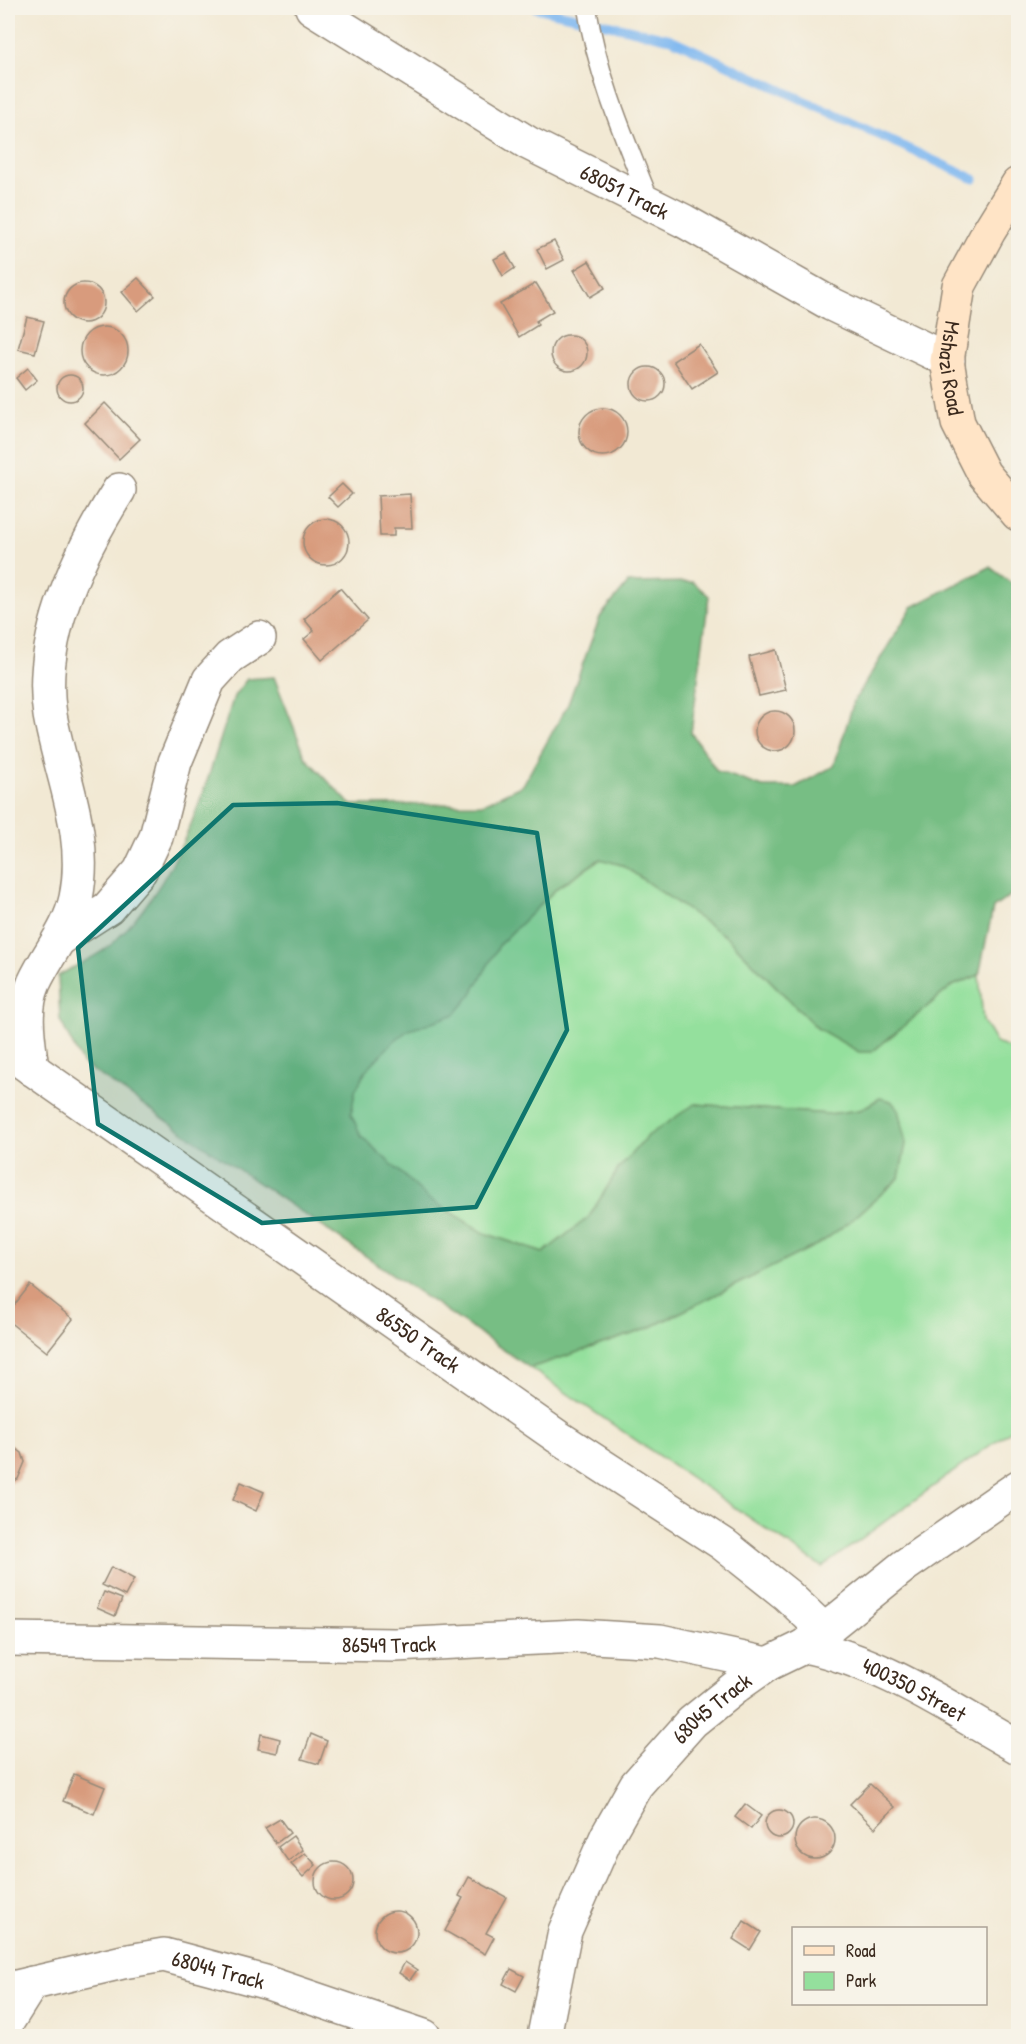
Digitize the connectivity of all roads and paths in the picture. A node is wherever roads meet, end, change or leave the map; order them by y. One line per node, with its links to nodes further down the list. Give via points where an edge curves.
1 (312, 8): 4 (street, 68051 Track, via 528,143)
2 (587, 8): 4 (lane, via 617,118)
3 (1018, 184): 5 (street, Mshazi Road, via 959,286)
4 (651, 204): 5 (street, 68051 Track, via 831,304)
5 (948, 360): 7 (street, Mshazi Road, via 958,423 984,474)
6 (119, 490): 9 (street, via 92,532 66,591 48,664 50,714 78,831 76,899)
7 (1018, 514)
8 (259, 638): 9 (street, via 230,657 209,680 175,762 156,837 140,872 108,908)
9 (60, 939): 10 (street, via 33,985)
10 (20, 1060): 12 (street, 86550 Track, via 558,1437 723,1544 787,1595)
11 (1018, 1486): 12 (street, 68045 Track, via 904,1566)
12 (816, 1639): 14 (street, 68045 Track); 15 (street, 400350 Street, via 838,1653 879,1668)
13 (8, 1640): 14 (street, 86549 Track, via 395,1645 578,1636 660,1641)
14 (768, 1664): 19 (street, 68045 Track, via 692,1722 636,1785 607,1836 565,1931)
15 (1018, 1747)
16 (20, 1986): 17 (street); 18 (street, 68044 Track, via 164,1955 265,1982)
17 (8, 2021)
18 (424, 2037)
19 (544, 2037)

